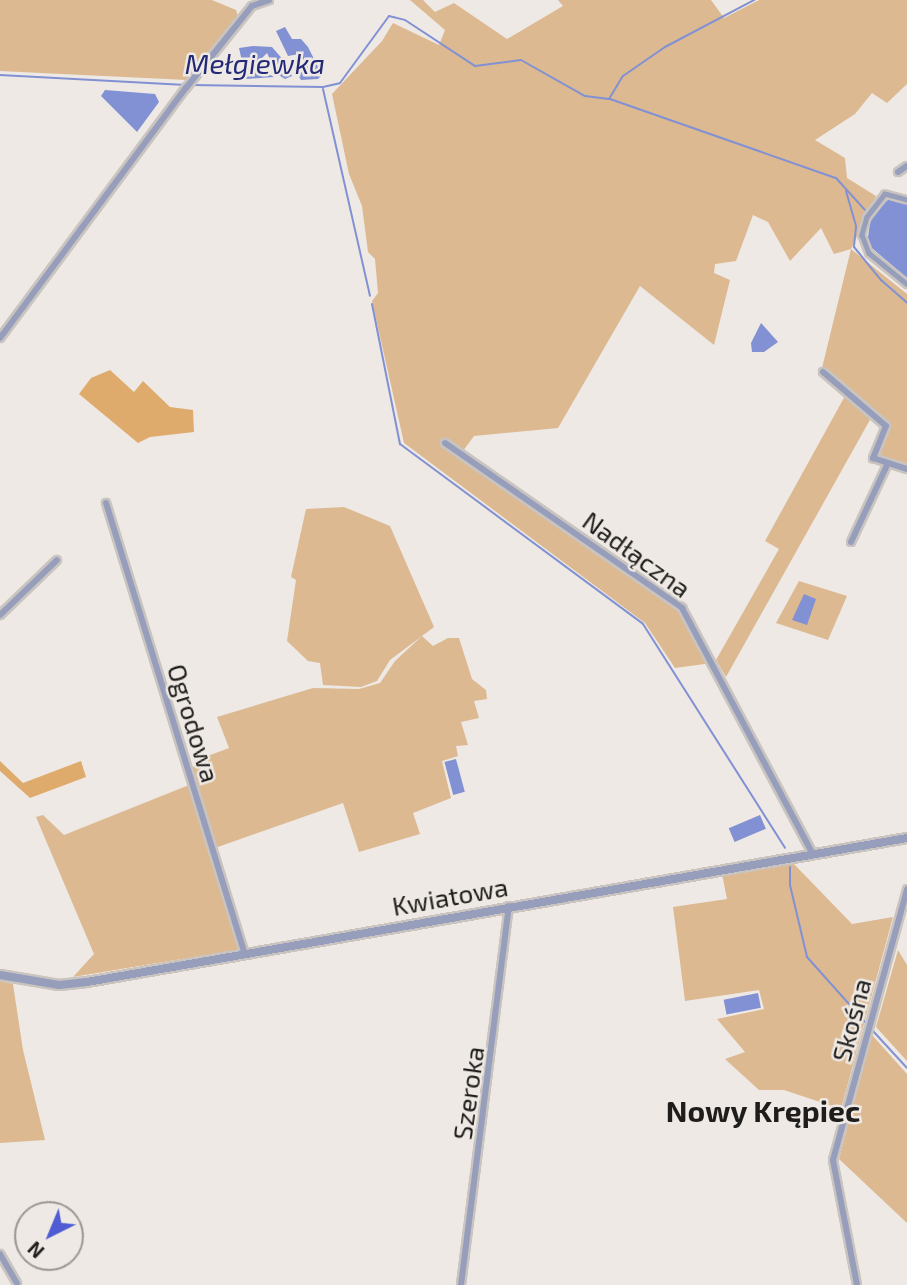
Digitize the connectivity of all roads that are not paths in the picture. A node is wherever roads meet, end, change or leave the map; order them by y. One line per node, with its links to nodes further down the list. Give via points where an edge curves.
1 (269, 0): 6 (street, via 252,6 188,85)
2 (907, 166): 3 (street)
3 (898, 172)
4 (907, 200): 5 (street, via 885,194 867,217 862,235 869,253)
5 (907, 284)
6 (0, 338)
7 (823, 372): 9 (street, via 886,426 873,458)
8 (445, 443): 16 (street, Nadłączna, via 682,608)
9 (888, 463): 10 (street); 12 (street)
10 (907, 469)
11 (106, 503): 19 (street, Ogrodowa)
12 (851, 542)
13 (57, 560): 14 (street)
14 (0, 615)
15 (907, 838): 16 (street, Kwiatowa)
16 (813, 854): 18 (street, Kwiatowa)
17 (907, 889): 24 (street, Skośna, via 833,1160)
18 (509, 906): 19 (street, Kwiatowa); 23 (street, Szeroka)
19 (245, 954): 20 (street, Kwiatowa, via 72,984)
20 (0, 975)
21 (0, 1254): 22 (street)
22 (18, 1283)
23 (461, 1285)
24 (857, 1285)

